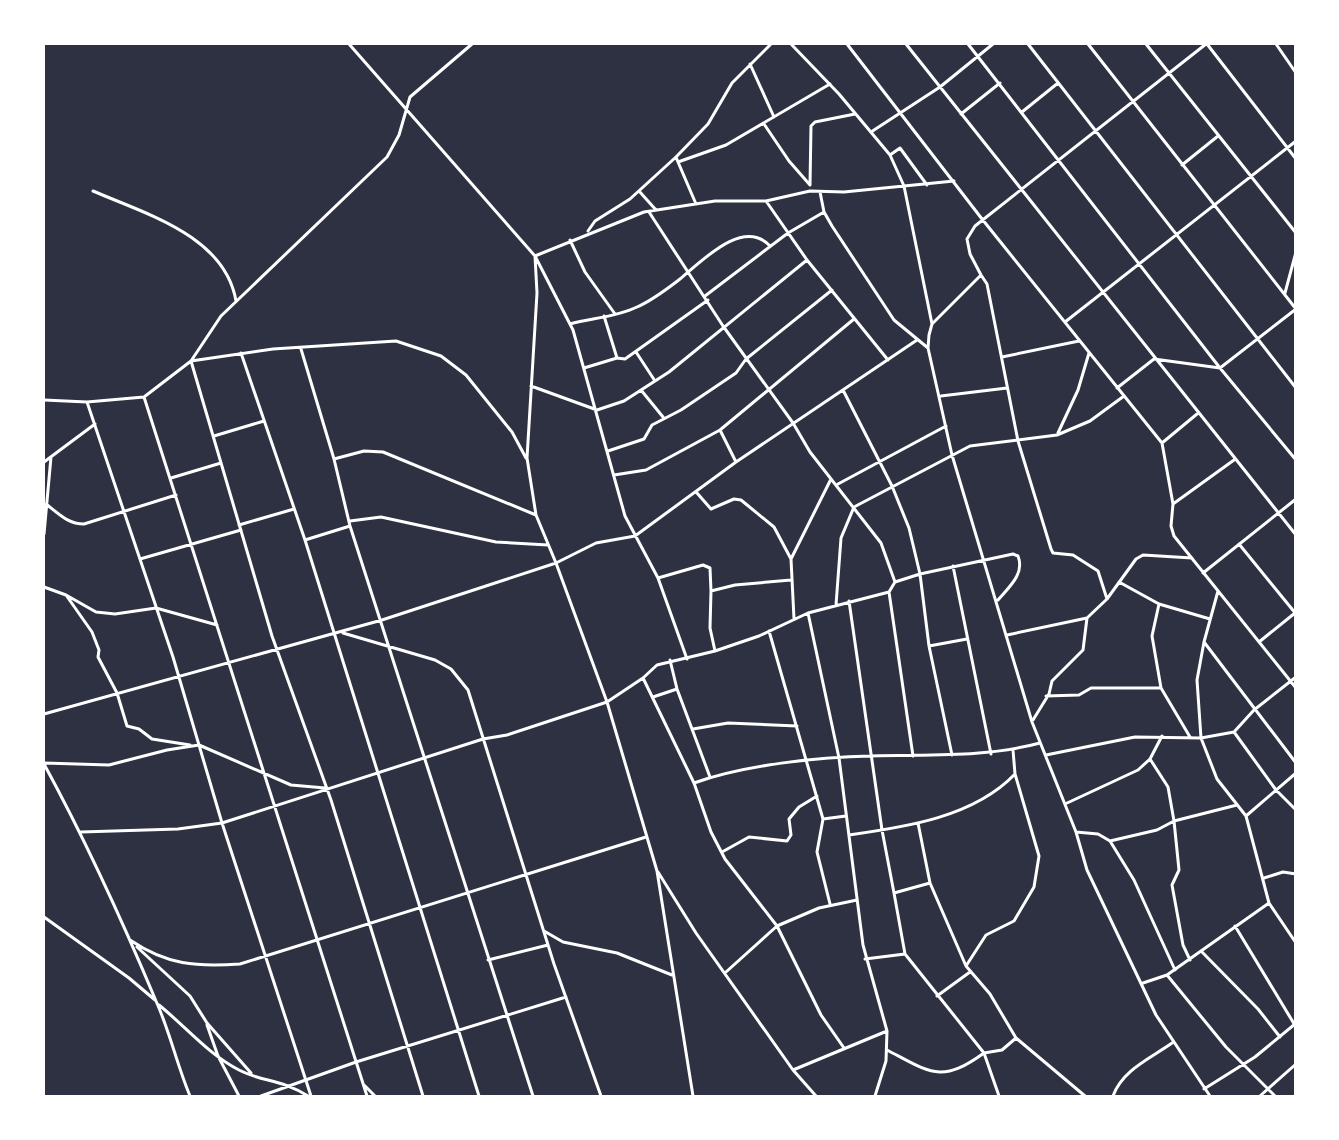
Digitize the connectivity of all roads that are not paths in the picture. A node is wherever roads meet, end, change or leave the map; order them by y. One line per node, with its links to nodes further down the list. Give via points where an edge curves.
1 (349, 44): 23 (street)
2 (472, 44): 23 (street, via 410,97)
3 (771, 44): 15 (street)
4 (791, 44): 20 (street)
5 (847, 44): 26 (street)
6 (906, 44): 21 (street)
7 (968, 44): 14 (street)
8 (993, 44): 14 (street)
9 (1028, 44): 18 (street)
10 (1088, 44): 22 (street)
11 (1146, 44): 16 (street)
12 (1206, 44): 16 (street); 34 (street)
13 (1276, 44): 17 (street)
14 (978, 56): 19 (street); 21 (street)
15 (750, 64): 28 (street); 36 (street, via 726,90 708,124)
16 (1169, 72): 22 (street); 32 (street)
17 (1296, 73)
18 (1058, 82): 24 (street); 30 (street)
19 (1000, 83): 24 (street); 27 (street)
20 (830, 84): 25 (street); 28 (street)
21 (940, 87): 26 (street); 27 (street)
22 (1133, 101): 30 (street); 40 (street)
23 (405, 109): 65 (street); 75 (street, via 399,135 387,157)
24 (1022, 112): 38 (street)
25 (855, 114): 31 (street); 44 (street, via 811,126)
26 (900, 114): 31 (street); 42 (street)
27 (961, 114): 46 (street)
28 (774, 117): 29 (street)
29 (764, 124): 39 (street, via 726,145); 44 (street)
30 (1095, 131): 38 (street); 61 (street)
31 (872, 132): 35 (street)
32 (1218, 136): 40 (street); 41 (street)
33 (1296, 141): 34 (street)
34 (1287, 148): 37 (street); 41 (street)
35 (890, 155): 43 (street, via 900,148); 45 (street)
36 (676, 157): 39 (street); 48 (street)
37 (1296, 159)
38 (1059, 160): 46 (street); 67 (street)
39 (678, 162): 52 (street)
40 (1182, 165): 53 (street)
41 (1250, 176): 53 (street); 60 (street)
42 (954, 181): 43 (street); 57 (street)
43 (927, 184): 45 (street)
44 (810, 185): 49 (street)
45 (904, 186): 50 (street); 82 (street)
46 (1020, 189): 57 (street); 71 (street)
47 (93, 191): 75 (street, via 173,226 219,260 232,281)
48 (639, 191): 54 (street); 58 (street, via 596,220)
49 (810, 191): 50 (street); 51 (street)
50 (820, 192): 56 (street)
51 (766, 201): 52 (street); 59 (street)
52 (696, 204): 54 (street)
53 (1214, 205): 61 (street); 72 (street)
54 (656, 210): 55 (street)
55 (649, 212): 58 (street); 68 (street)
56 (824, 212): 59 (street); 85 (street, via 894,320)
57 (982, 219): 69 (street, via 967,239); 80 (street)
58 (588, 233): 62 (street)
59 (788, 233): 63 (street); 66 (street)
60 (1296, 233)
61 (1176, 235): 67 (street); 84 (street)
62 (570, 240): 65 (street); 77 (street, via 585,273)
63 (770, 246): 68 (street, via 756,237 735,240 715,249); 73 (street)
64 (1296, 252): 72 (street)
65 (535, 256): 81 (street); 101 (street, via 537,293)
66 (807, 260): 70 (street); 83 (street)
67 (1139, 263): 71 (street); 99 (street)
68 (688, 271): 73 (street); 77 (street, via 636,308)
69 (981, 275): 82 (street); 92 (street, via 987,284)
70 (832, 290): 79 (street); 94 (street)
71 (1101, 294): 80 (street); 95 (street)
72 (1285, 294): 76 (street)
73 (705, 296): 74 (street)
74 (708, 300): 83 (street); 89 (street)
75 (236, 302): 97 (street, via 211,328)
76 (1295, 309): 84 (street)
77 (615, 314): 78 (street)
78 (604, 316): 81 (street); 93 (street)
79 (854, 320): 96 (street); 107 (street)
80 (1065, 322): 86 (street)
81 (570, 324): 98 (street)
82 (932, 324): 87 (street)
83 (723, 326): 94 (street); 100 (street)
84 (1258, 339): 99 (street); 104 (street)
85 (917, 340): 87 (street); 96 (street)
86 (1079, 341): 91 (street); 92 (street)
87 (928, 348): 108 (street)
88 (301, 349): 90 (street); 128 (street, via 396,341 441,356 466,375 512,432); 129 (street)
89 (636, 352): 93 (street, via 625,359); 100 (street)
90 (241, 353): 97 (street); 116 (street)
91 (1089, 353): 103 (street); 121 (street, via 1078,390)
92 (1001, 357): 102 (street)
93 (617, 358): 98 (street)
94 (746, 359): 107 (street); 115 (street, via 736,373 681,410)
95 (1154, 359): 99 (street); 103 (street); 114 (street)
96 (888, 360): 106 (street)
97 (191, 361): 110 (street); 122 (street)
98 (584, 368): 113 (street)
99 (1220, 368): 131 (street)
100 (655, 382): 105 (street)
101 (531, 386): 113 (street); 128 (street)
102 (1007, 388): 108 (street); 123 (street)
103 (1117, 388): 109 (street)
104 (1296, 388)
105 (641, 390): 113 (street); 115 (street)
106 (843, 390): 117 (street); 134 (street)
107 (769, 391): 117 (street); 120 (street)
108 (940, 396): 119 (street)
109 (1124, 396): 121 (street, via 1090,422); 124 (street)
110 (144, 397): 112 (street); 137 (street)
111 (44, 400): 112 (street)
112 (87, 402): 118 (street)
113 (597, 410): 125 (street)
114 (1197, 414): 124 (street); 130 (street)
115 (663, 417): 125 (street, via 652,425 644,439)
116 (264, 420): 122 (street); 147 (street)
117 (793, 423): 133 (street); 138 (street)
118 (95, 424): 127 (street); 148 (street)
119 (946, 426): 126 (street); 134 (street)
120 (720, 430): 133 (street); 136 (street, via 646,470)
121 (1057, 435): 123 (street)
122 (213, 436): 135 (street)
123 (1018, 441): 126 (street, via 970,446); 178 (street, via 1053,553 1073,555 1090,564 1098,571)
124 (1162, 443): 145 (street)
125 (608, 451): 136 (street)
126 (952, 455): 140 (street); 164 (street)
127 (51, 457): 132 (street); 144 (street)
128 (527, 458): 150 (street)
129 (334, 459): 150 (street, via 364,451 383,452); 151 (street)
130 (1234, 460): 145 (street); 149 (street)
131 (1296, 460)
132 (44, 462)
133 (736, 462): 141 (street)
134 (878, 462): 139 (street); 140 (street)
135 (221, 463): 137 (street); 152 (street)
136 (614, 475): 155 (street)
137 (170, 478): 142 (street)
138 (831, 479): 139 (street); 163 (street)
139 (837, 484): 146 (street)
140 (892, 486): 146 (street); 168 (street, via 909,528)
141 (697, 493): 155 (street); 163 (street, via 711,509 741,500 774,527)
142 (176, 495): 148 (street); 158 (street)
143 (1296, 499): 149 (street)
144 (46, 504): 148 (street, via 75,524); 154 (street)
145 (1173, 504): 161 (street, via 1174,536)
146 (854, 507): 171 (street, via 881,543); 182 (street, via 841,538)
147 (294, 509): 152 (street); 157 (street)
148 (125, 510): 162 (street)
149 (1278, 513): 156 (street); 159 (street)
150 (536, 515): 160 (street)
151 (350, 524): 157 (street); 160 (street, via 381,517 481,539); 189 (street)
152 (239, 525): 153 (street)
153 (241, 530): 158 (street); 199 (street)
154 (44, 534)
155 (635, 536): 165 (street, via 596,543); 169 (street)
156 (1296, 536)
157 (305, 540): 192 (street)
158 (191, 543): 162 (street); 190 (street)
159 (1239, 544): 167 (street); 185 (street)
160 (548, 545): 165 (street)
161 (1192, 558): 167 (street); 172 (street, via 1143,555)
162 (140, 559): 183 (street)
163 (791, 559): 170 (street)
164 (985, 560): 166 (street); 179 (street); 179 (street, via 1013,554 1020,561 1017,577)
165 (556, 563): 189 (street); 214 (street)
166 (953, 566): 168 (street); 194 (street)
167 (1203, 573): 175 (street)
168 (920, 574): 171 (street); 198 (street)
169 (658, 578): 174 (street, via 707,566); 201 (street)
170 (792, 580): 174 (street); 187 (street)
171 (895, 582): 176 (street)
172 (1119, 582): 178 (street); 181 (street)
173 (44, 587): 177 (street)
174 (711, 591): 200 (street, via 710,628)
175 (1218, 591): 188 (street); 196 (street)
176 (889, 592): 180 (street); 232 (street)
177 (66, 595): 183 (street, via 96,612 115,614); 211 (street, via 87,621 104,672)
178 (1107, 599): 186 (street)
179 (997, 601): 193 (street)
180 (849, 602): 182 (street); 231 (street)
181 (1159, 604): 188 (street); 208 (street, via 1152,636)
182 (836, 605): 184 (street)
183 (156, 608): 190 (street); 204 (street)
184 (808, 613): 187 (street); 234 (street)
185 (1295, 614): 196 (street)
186 (1087, 618): 193 (street); 212 (street, via 1083,650 1052,681)
187 (794, 619): 191 (street)
188 (1210, 619): 195 (street)
189 (382, 620): 192 (street); 197 (street)
190 (218, 625): 203 (street)
191 (769, 631): 200 (street); 218 (street)
192 (336, 633): 197 (street, via 351,633); 199 (street); 240 (street)
193 (1007, 635): 217 (street)
194 (967, 639): 198 (street); 228 (street)
195 (1204, 642): 215 (street); 223 (street, via 1197,680)
196 (1258, 642): 207 (street)
197 (388, 645): 224 (street, via 435,660 460,678 468,690); 233 (street)
198 (929, 646): 229 (street)
199 (277, 650): 203 (street); 245 (street)
200 (715, 651): 201 (street)
201 (687, 659): 202 (street)
202 (670, 660): 206 (street, via 657,665); 210 (street)
203 (230, 663): 204 (street); 239 (street)
204 (179, 677): 211 (street); 226 (street)
205 (1296, 677): 207 (street)
206 (643, 678): 213 (street); 214 (street)
207 (1290, 681): 209 (street); 215 (street)
208 (1161, 688): 212 (street, via 1091,688 1079,695); 222 (street)
209 (1296, 688)
210 (677, 689): 213 (street); 219 (street)
211 (117, 693): 216 (street); 226 (street, via 127,726 152,739)
212 (1046, 696): 217 (street)
213 (652, 698): 244 (street)
214 (607, 702): 224 (street, via 507,735); 262 (street)
215 (1254, 710): 220 (street); 237 (street)
216 (44, 714)
217 (1032, 722): 225 (street)
218 (797, 726): 219 (street, via 728,723); 236 (street)
219 (693, 729): 243 (street)
220 (1234, 732): 223 (street); 246 (street)
221 (1162, 736): 222 (street); 230 (street, via 1116,740); 235 (street)
222 (1190, 737): 223 (street)
223 (1201, 738): 250 (street, via 1217,779)
224 (483, 739): 233 (street); 267 (street)
225 (1040, 743): 227 (street); 230 (street)
226 (200, 745): 238 (street, via 109,765); 239 (street); 256 (street)
227 (1013, 750): 228 (street); 242 (street)
228 (992, 754): 229 (street)
229 (952, 755): 232 (street)
230 (1046, 755): 248 (street)
231 (871, 756): 232 (street); 234 (street); 258 (street)
232 (913, 756)
233 (425, 757): 240 (street); 271 (street)
234 (838, 758): 236 (street); 252 (street)
235 (1150, 759): 248 (street, via 1138,770); 255 (street, via 1168,787)
236 (807, 760): 243 (street); 247 (street)
237 (1296, 763)
238 (44, 764): 259 (street)
239 (264, 772): 245 (street, via 291,785); 249 (street)
240 (377, 772): 245 (street); 275 (street)
241 (1296, 773): 246 (street)
242 (1016, 774): 257 (street, via 990,796); 291 (street, via 1039,856 1034,887 1014,921 986,935)
243 (710, 778): 244 (street)
244 (694, 783): 264 (street)
245 (326, 789): 249 (street); 277 (street)
246 (1276, 790): 251 (street); 253 (street)
247 (817, 796): 254 (street); 264 (street, via 789,819 791,835 787,842 749,837)
248 (1065, 804): 260 (street)
249 (275, 805): 256 (street); 282 (street)
250 (1237, 805): 253 (street); 255 (street)
251 (1296, 810)
252 (846, 816): 254 (street); 261 (street)
253 (1246, 816): 268 (street)
254 (823, 819): 274 (street, via 817,852)
255 (1174, 820): 263 (street, via 1157,830); 290 (street, via 1179,870 1172,885 1183,945)
256 (222, 823): 259 (street, via 178,829); 287 (street)
257 (918, 823): 258 (street); 269 (street)
258 (882, 830): 261 (street); 270 (street)
259 (81, 832): 281 (street)
260 (1076, 832): 263 (street, via 1098,834); 297 (street, via 1096,891)
261 (849, 835): 272 (street)
262 (646, 837): 265 (street); 267 (street)
263 (1110, 841): 292 (street, via 1144,898)
264 (722, 852): 278 (street)
265 (657, 871): 293 (street); 295 (street)
266 (1296, 874): 268 (street, via 1282,872)
267 (526, 876): 271 (street); 280 (street)
268 (1264, 878): 273 (street)
269 (930, 883): 270 (street); 291 (street)
270 (894, 893): 286 (street)
271 (468, 894): 275 (street); 289 (street)
272 (857, 900): 274 (street); 288 (street)
273 (1269, 903): 279 (street); 283 (street)
274 (831, 904): 278 (street)
275 (420, 909): 277 (street); 304 (street)
276 (44, 917): 300 (street, via 146,991)
277 (369, 925): 282 (street); 309 (street)
278 (777, 926): 293 (street); 310 (street, via 821,1015)
279 (1235, 926): 285 (street); 303 (street)
280 (543, 930): 284 (street); 295 (street, via 563,942 617,953)
281 (130, 940): 287 (street, via 148,953 172,962 231,965); 300 (street); 302 (street, via 190,996)
282 (318, 941): 287 (street); 314 (street)
283 (1296, 943)
284 (548, 945): 289 (street); 299 (street)
285 (1202, 952): 290 (street); 306 (street)
286 (905, 954): 288 (street); 298 (street)
287 (266, 957): 319 (street)
288 (865, 959): 305 (street)
289 (488, 960): 301 (street)
290 (1190, 960): 292 (street)
291 (966, 966): 294 (street)
292 (1175, 970): 296 (street)
293 (726, 972): 317 (street)
294 (970, 972): 298 (street); 307 (street, via 990,994)
295 (672, 975): 334 (street)
296 (1167, 975): 297 (street); 316 (street)
297 (1143, 983): 308 (street)
298 (937, 996): 312 (street)
299 (566, 997): 301 (street); 333 (street)
300 (158, 1004): 313 (street); 324 (street)
301 (506, 1016): 304 (street); 332 (street)
302 (207, 1023): 313 (street); 318 (street)
303 (1295, 1025): 306 (street)
304 (458, 1030): 309 (street); 331 (street)
305 (887, 1031): 310 (street); 311 (street)
306 (1280, 1037): 316 (street)
307 (1016, 1038): 312 (street, via 1002,1050); 338 (street)
308 (1172, 1043): 322 (street); 339 (street, via 1120,1081)
309 (408, 1046): 314 (street); 330 (street)
310 (844, 1048): 317 (street)
311 (887, 1050): 312 (street, via 937,1073 957,1071); 336 (street)
312 (984, 1053): 337 (street)
313 (218, 1056): 318 (street, via 239,1071); 325 (street)
314 (356, 1062): 319 (street); 320 (street)
315 (1296, 1064): 323 (street)
316 (1242, 1065): 322 (street); 323 (street)
317 (793, 1070): 335 (street)
318 (252, 1074): 321 (street)
319 (307, 1079): 321 (street); 327 (street)
320 (362, 1083): 328 (street); 329 (street)
321 (290, 1085): 326 (street); 327 (street)
322 (1204, 1089): 340 (street)
323 (1268, 1090): 341 (street); 342 (street)
324 (190, 1096)
325 (239, 1096)
326 (261, 1096)
327 (310, 1096)
328 (367, 1096)
329 (375, 1096)
330 (423, 1096)
331 (479, 1096)
332 (533, 1096)
333 (601, 1096)
334 (693, 1096)
335 (816, 1096)
336 (875, 1096)
337 (999, 1096)
338 (1085, 1096)
339 (1113, 1096)
340 (1210, 1096)
341 (1260, 1096)
342 (1275, 1096)

